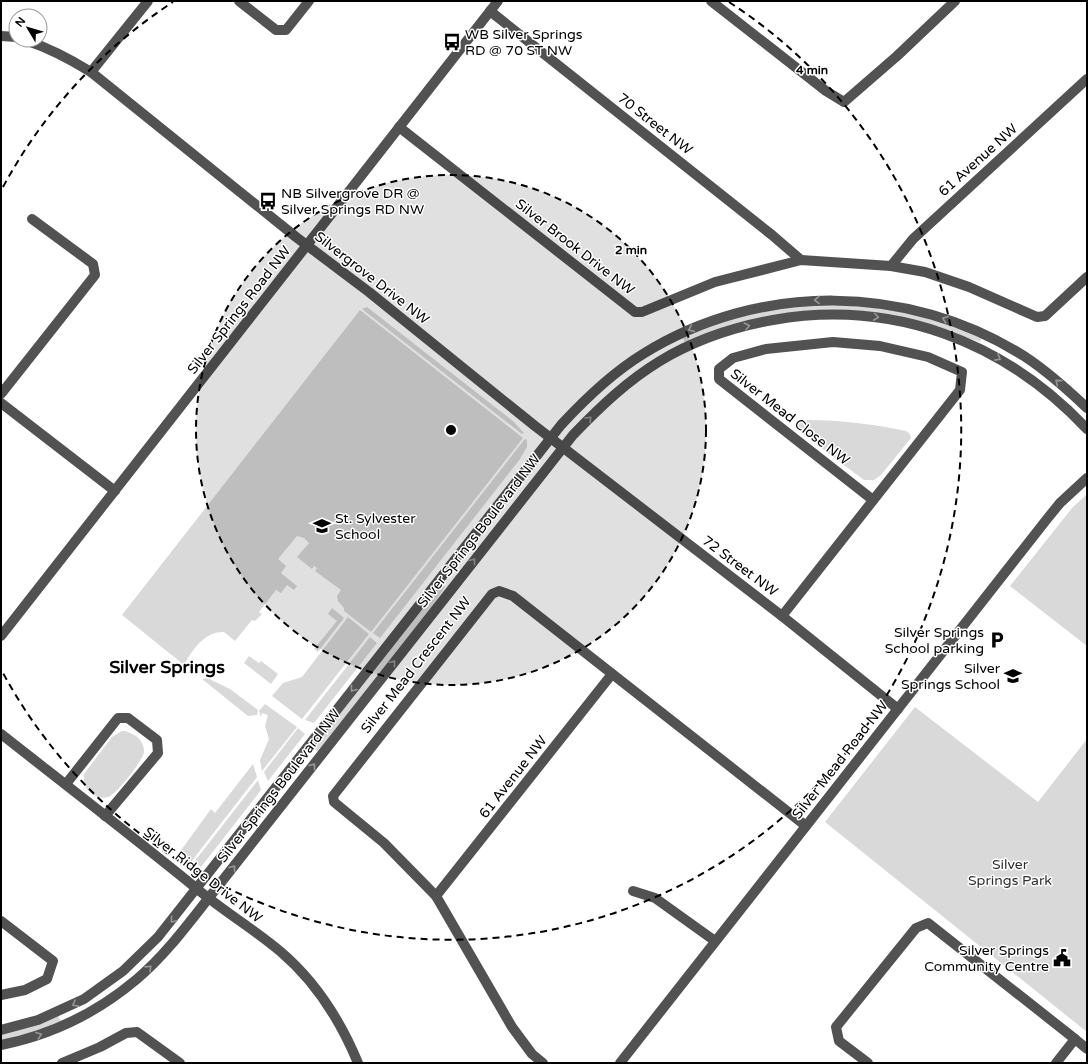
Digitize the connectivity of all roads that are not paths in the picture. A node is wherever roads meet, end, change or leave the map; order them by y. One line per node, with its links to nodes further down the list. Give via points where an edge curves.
1 (148, 1): 9 (street)
2 (239, 1): 3 (street, via 276,30 286,30)
3 (309, 1)
4 (498, 1): 7 (street, Silver Springs Road NW)
5 (711, 1): 6 (street, via 826,92 844,102 897,56)
6 (950, 3)
7 (490, 11): 11 (street, Silver Springs Road NW); 14 (street, 70 Street NW)
8 (47, 48): 9 (street, Silvergrove Drive NW)
9 (91, 72): 13 (street, Silvergrove Drive NW)
10 (1087, 79): 15 (street, 61 Avenue NW, via 912,239)
11 (399, 127): 13 (street, Silver Springs Road NW); 14 (street, Silver Brook Drive NW, via 635,312 642,312 715,282)
12 (32, 219): 17 (street, via 93,264 95,275)
13 (307, 245): 21 (street, Silvergrove Drive NW); 24 (street, Silver Springs Road NW)
14 (801, 260): 15 (street, Silver Brook Drive NW)
15 (891, 266): 16 (street, Silver Brook Drive NW, via 925,272 969,287 1037,317 1045,316)
16 (1087, 277)
17 (1, 394)
18 (1, 403): 24 (street)
19 (1087, 408): 21 (street, Silver Springs Boulevard NW, one-way to 21, via 1048,373 1025,357 957,323 932,314 865,301 808,300 772,304 720,317 661,343 604,382)
20 (1087, 429): 22 (street, Silver Springs Boulevard NW, one-way to 20, via 611,396 679,351 717,334 756,323 798,316 834,314 890,319 924,326 991,354 1022,372)
21 (550, 438): 22 (street, Silvergrove Drive NW); 34 (street, Silver Springs Boulevard NW, one-way to 34)
22 (563, 448): 26 (street, 72 Street NW); 37 (street, Silver Springs Boulevard NW, one-way to 22)
23 (1087, 478): 29 (street, Silver Mead Road NW, via 1051,514)
24 (115, 491): 27 (street, Silver Springs Road NW)
25 (874, 500): 25 (street, Silver Mead Close NW, via 960,390 962,372 928,357 880,346 833,342 766,349 733,358 719,368 719,379); 26 (street, Silver Mead Close NW)
26 (782, 616): 29 (street, 72 Street NW)
27 (1, 636)
28 (612, 674): 33 (street, Silver Mead Crescent NW); 36 (street, 61 Avenue NW); 36 (street, Silver Mead Crescent NW, via 514,596 499,591 485,600 333,796 334,802 384,844)
29 (898, 709): 33 (street, Silver Mead Road NW)
30 (1, 734): 31 (street, Silver Ridge Drive NW)
31 (66, 784): 32 (street, Silver Ridge Drive NW); 32 (street, via 118,718 128,718 157,740 158,753)
32 (106, 816): 34 (street, Silver Ridge Drive NW)
33 (806, 826): 39 (street, Silver Mead Road NW)
34 (196, 889): 37 (street, Silver Ridge Drive NW); 41 (street, Silver Springs Boulevard NW, one-way to 41, via 149,947 103,987 65,1009 38,1020)
35 (633, 892): 39 (street, via 655,898)
36 (436, 896): 48 (street, Silver Mead Crescent NW, via 512,1027 532,1054)
37 (208, 899): 43 (street, Silver Springs Boulevard NW, one-way to 37, via 58,1028 111,999 159,958); 47 (street, Silver Ridge Drive NW, via 281,952 305,975 329,1007)
38 (1, 921): 40 (street, via 53,961 47,979 25,990)
39 (716, 941): 49 (street, Silver Mead Road NW)
40 (1, 995)
41 (1, 1030)
42 (1075, 1039): 44 (street); 50 (street, via 928,923 916,928 836,1027 839,1041); 51 (street)
43 (1, 1045)
44 (1087, 1049)
45 (62, 1063): 46 (street, via 126,1033 137,1032)
46 (180, 1063)
47 (358, 1063)
48 (543, 1063)
49 (620, 1063)
50 (868, 1063)
51 (1056, 1063)

